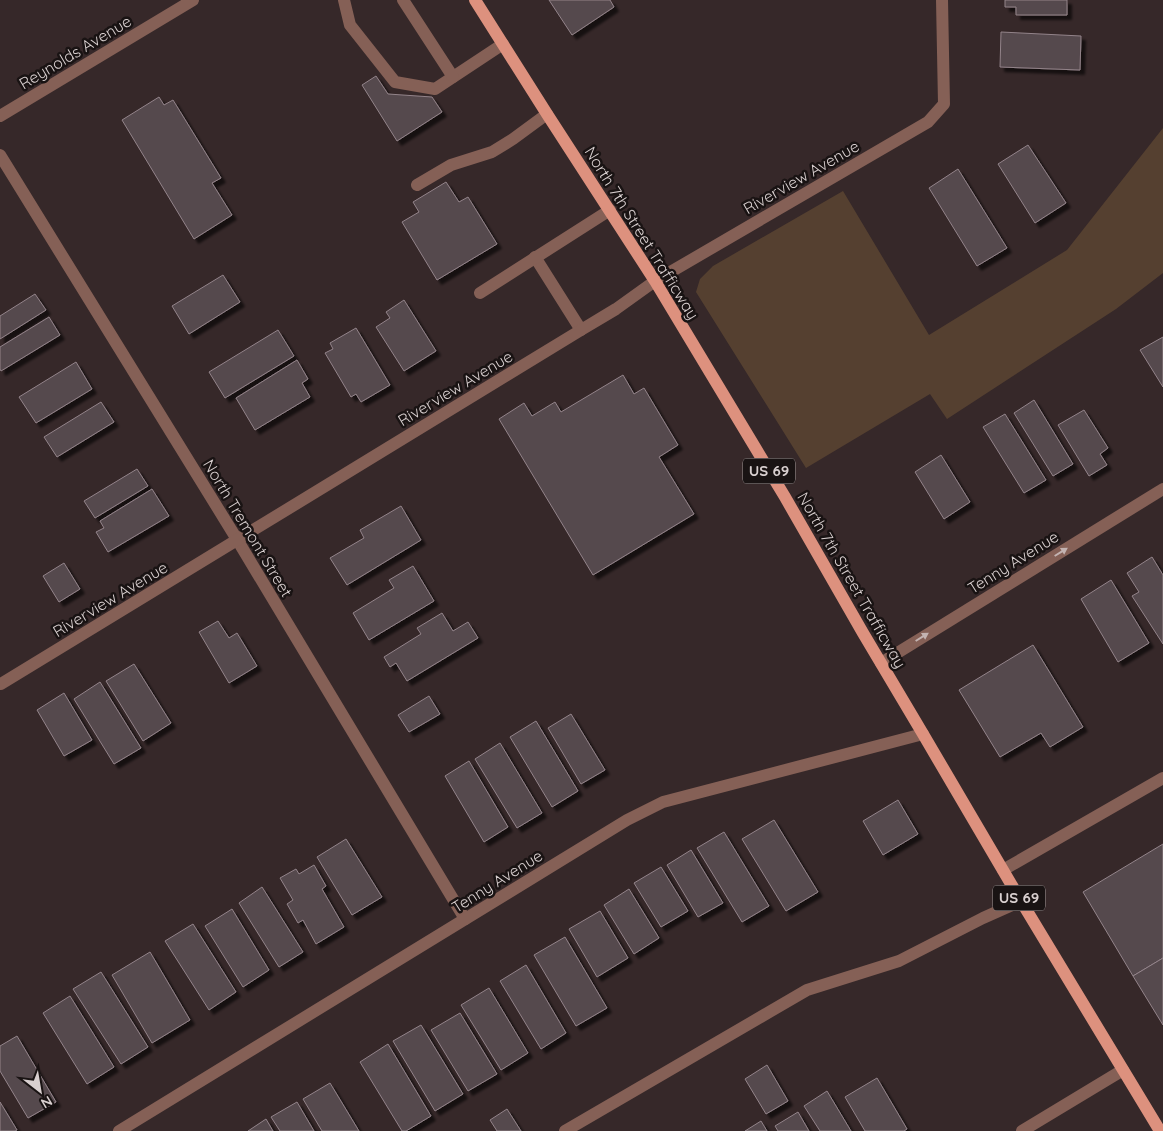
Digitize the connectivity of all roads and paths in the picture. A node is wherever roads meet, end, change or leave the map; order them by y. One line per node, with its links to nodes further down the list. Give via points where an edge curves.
1 (193, 0): 9 (street, Reynolds Avenue)
2 (344, 0): 7 (street, via 350,25 395,82 434,89)
3 (403, 0): 7 (street)
4 (475, 0): 6 (main road, North 7th Street Trafficway / US 69)
5 (942, 0): 14 (street, Riverview Avenue, via 944,104 928,122)
6 (503, 44): 7 (street); 8 (main road, North 7th Street Trafficway / US 69)
7 (453, 77)
8 (547, 114): 11 (street, via 492,152 451,166); 12 (main road, North 7th Street Trafficway / US 69)
9 (0, 116)
10 (0, 155): 18 (street, North Tremont Street)
11 (417, 186)
12 (610, 210): 13 (street); 14 (main road, North 7th Street Trafficway / US 69)
13 (535, 257): 15 (street); 16 (street)
14 (655, 281): 16 (street, Riverview Avenue); 19 (main road, North 7th Street Trafficway / US 69)
15 (480, 293)
16 (581, 330): 18 (street, Riverview Avenue)
17 (1163, 489): 19 (street, Tenny Avenue, one-way to 17)
18 (238, 541): 20 (street, Riverview Avenue); 25 (street, North Tremont Street)
19 (881, 662): 21 (main road, North 7th Street Trafficway / US 69)
20 (0, 684)
21 (923, 734): 23 (main road, North 7th Street Trafficway / US 69); 25 (street, Tenny Avenue, via 663,802 627,820)
22 (1163, 778): 23 (street)
23 (1003, 870): 24 (main road, North 7th Street Trafficway / US 69)
24 (1021, 900): 26 (main road, North 7th Street Trafficway / US 69); 28 (street, via 900,961 807,990)
25 (466, 919): 27 (street, Tenny Avenue)
26 (1123, 1070): 29 (street); 30 (main road, North 7th Street Trafficway / US 69)
27 (119, 1131)
28 (565, 1131)
29 (1022, 1131)
30 (1160, 1131)

